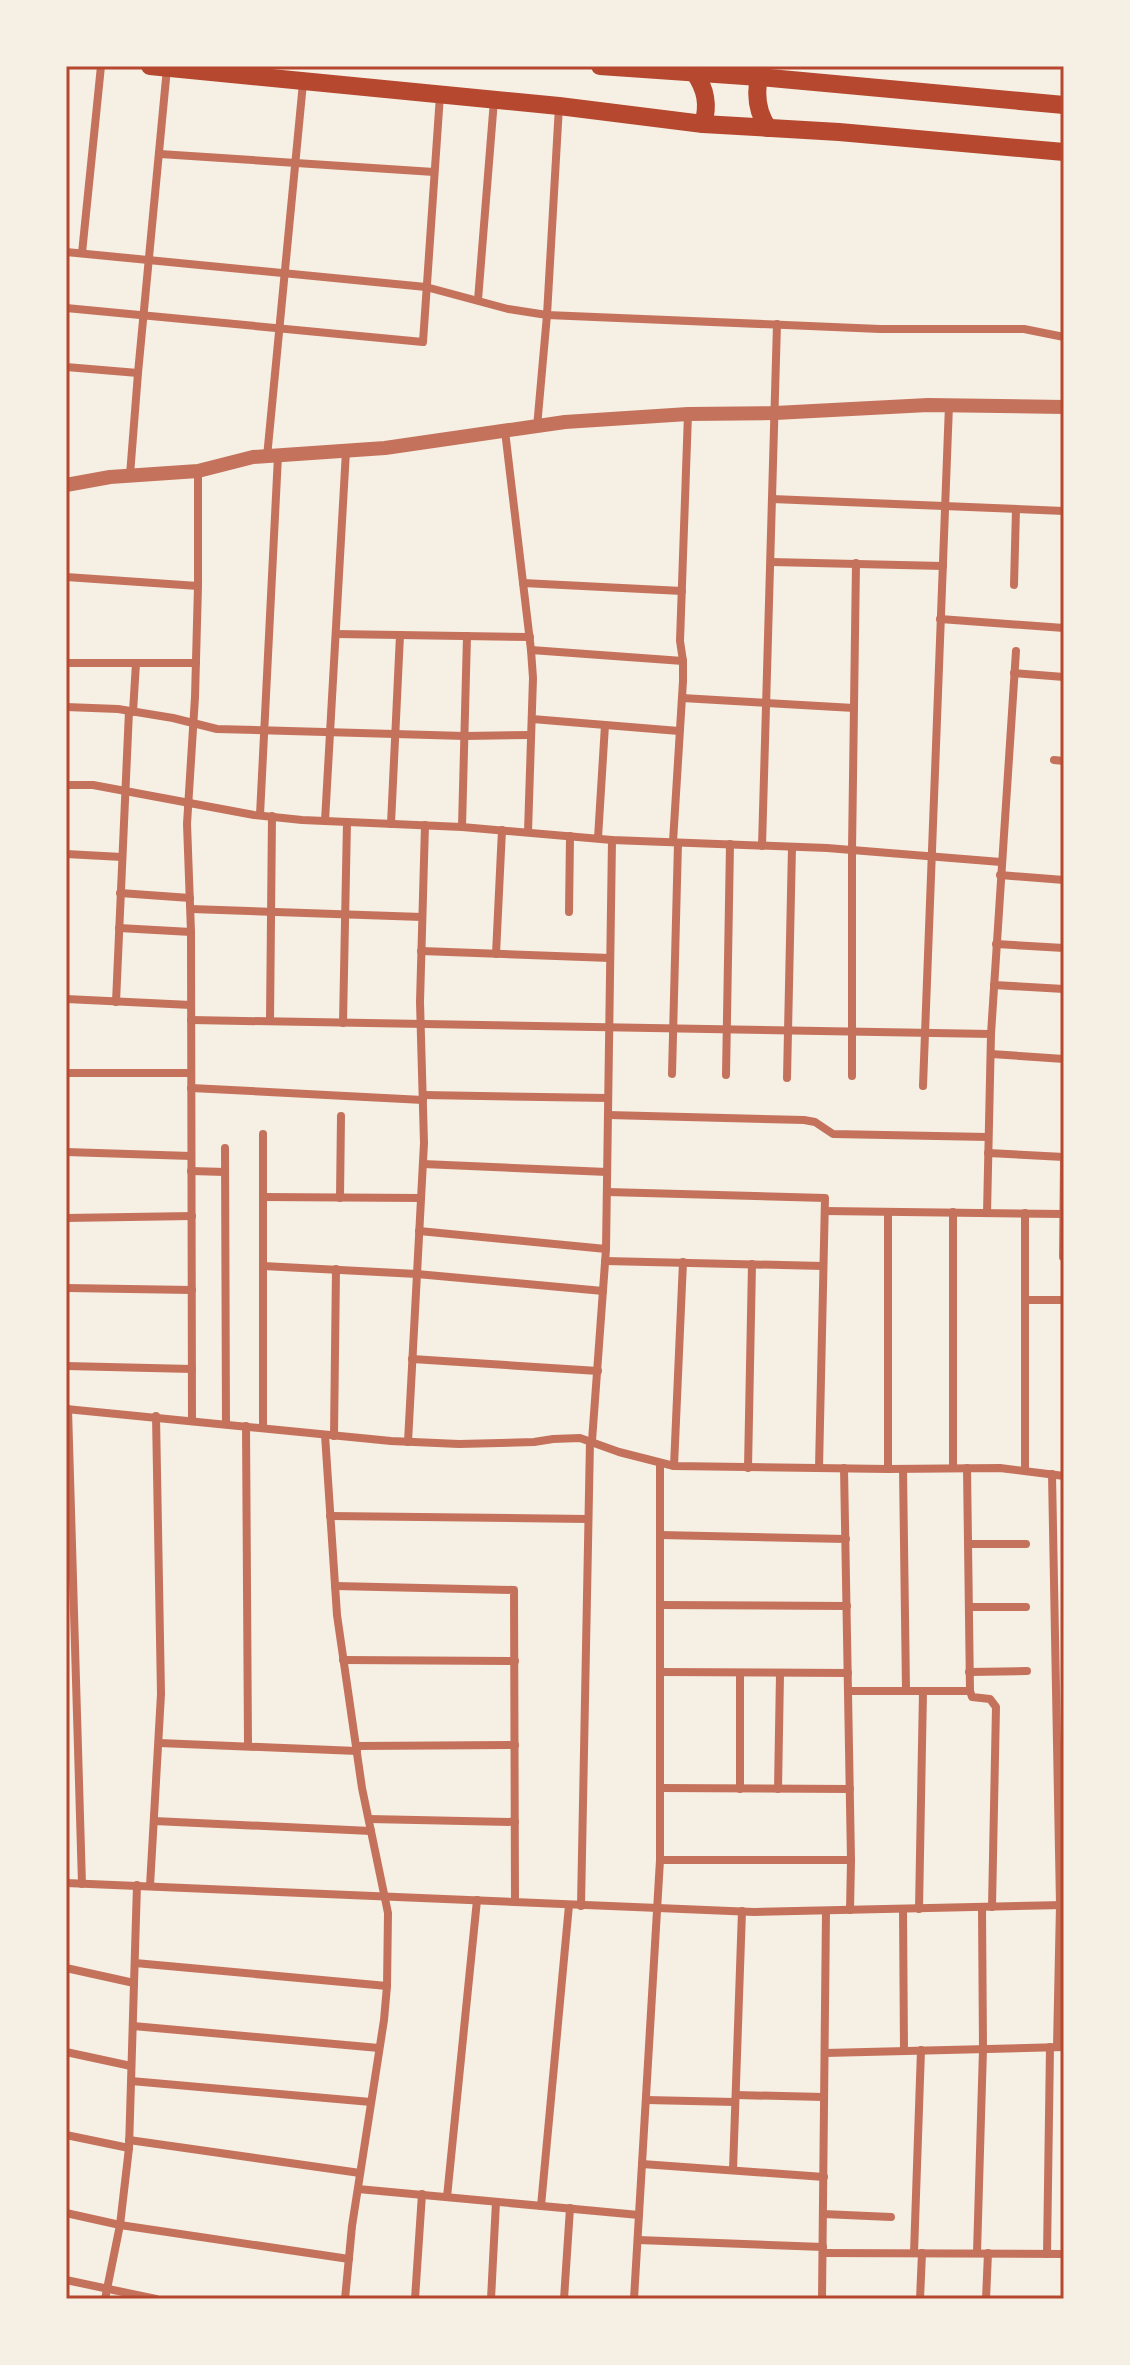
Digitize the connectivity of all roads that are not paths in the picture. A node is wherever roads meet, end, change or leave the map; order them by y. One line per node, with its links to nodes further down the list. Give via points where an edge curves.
1 (101, 66): 18 (street)
2 (600, 66): 4 (main road)
3 (159, 67): 6 (main road); 14 (street)
4 (694, 72): 5 (main road); 11 (main road, via 707,102)
5 (759, 77): 9 (main road); 12 (main road, via 756,98)
6 (303, 82): 7 (main road); 15 (street)
7 (440, 95): 8 (main road); 16 (street)
8 (494, 100): 10 (main road); 22 (street)
9 (1064, 105)
10 (559, 106): 11 (main road); 25 (street)
11 (703, 124): 12 (main road)
12 (768, 128): 13 (main road)
13 (1064, 152)
14 (160, 154): 15 (street); 19 (street)
15 (295, 163): 16 (street); 20 (street)
16 (434, 172): 21 (street)
17 (66, 252): 18 (street)
18 (82, 253): 19 (street)
19 (150, 260): 20 (street); 24 (street)
20 (284, 273): 21 (street); 27 (street)
21 (426, 287): 22 (street); 27 (street, via 423,342)
22 (478, 300): 25 (street)
23 (66, 308): 24 (street)
24 (143, 315): 27 (street); 30 (street)
25 (547, 315): 26 (street); 35 (street)
26 (777, 324): 28 (street, via 1024,329); 33 (street)
27 (279, 328): 38 (street)
28 (1064, 337)
29 (66, 367): 30 (street)
30 (138, 373): 40 (street)
31 (949, 405): 32 (street); 33 (street); 43 (street)
32 (1064, 407)
33 (775, 413): 34 (street); 42 (street)
34 (688, 414): 35 (street); 53 (street)
35 (537, 427): 36 (street)
36 (505, 431): 37 (street); 50 (street)
37 (346, 451): 38 (street); 56 (street)
38 (273, 457): 39 (street); 76 (street)
39 (198, 471): 40 (street); 52 (street)
40 (130, 475): 41 (street)
41 (66, 485)
42 (772, 499): 43 (street); 46 (street)
43 (946, 506): 44 (street); 48 (street)
44 (1016, 509): 45 (street); 51 (street)
45 (1064, 511)
46 (771, 562): 47 (street); 69 (street)
47 (856, 563): 48 (street); 71 (street)
48 (943, 566): 54 (street)
49 (66, 577): 52 (street)
50 (523, 583): 53 (street); 59 (street)
51 (1014, 585)
52 (198, 586): 65 (street)
53 (682, 591): 62 (street)
54 (940, 619): 55 (street); 104 (street)
55 (1064, 628)
56 (336, 634): 57 (street); 78 (street)
57 (400, 635): 58 (street); 79 (street)
58 (467, 636): 59 (street); 81 (street)
59 (530, 637): 60 (street)
60 (531, 650): 62 (street); 73 (street)
61 (1016, 651): 66 (street)
62 (683, 661): 68 (street)
63 (66, 663): 64 (street)
64 (136, 663): 65 (street); 72 (street)
65 (196, 663): 74 (street)
66 (1014, 673): 67 (street); 105 (street)
67 (1064, 677)
68 (682, 698): 69 (street); 77 (street)
69 (766, 702): 71 (street); 99 (street)
70 (66, 707): 72 (street)
71 (854, 708): 101 (street)
72 (131, 711): 74 (street); 83 (street)
73 (532, 719): 75 (street); 80 (street)
74 (193, 724): 76 (street); 84 (street)
75 (605, 725): 77 (street); 95 (street)
76 (264, 731): 78 (street); 85 (street)
77 (679, 731): 97 (street)
78 (330, 732): 79 (street); 87 (street)
79 (395, 733): 81 (street); 89 (street)
80 (531, 735): 81 (street); 93 (street)
81 (465, 736): 91 (street)
82 (66, 785): 83 (street)
83 (125, 791): 84 (street); 103 (street)
84 (188, 802): 85 (street); 109 (street)
85 (260, 815): 86 (street)
86 (272, 816): 87 (street); 111 (street)
87 (325, 821): 88 (street)
88 (347, 822): 89 (street); 113 (street)
89 (391, 824): 90 (street)
90 (425, 825): 91 (street); 114 (street)
91 (462, 827): 92 (street)
92 (502, 830): 93 (street); 120 (street)
93 (528, 832): 94 (street)
94 (570, 836): 95 (street); 112 (street)
95 (598, 838): 96 (street)
96 (612, 840): 97 (street); 121 (street)
97 (675, 842): 98 (street); 132 (street)
98 (730, 844): 99 (street); 133 (street)
99 (762, 846): 100 (street)
100 (792, 847): 101 (street); 134 (street)
101 (852, 850): 104 (street); 135 (street)
102 (66, 854): 103 (street)
103 (122, 857): 108 (street)
104 (933, 857): 105 (street); 136 (street)
105 (1001, 862): 106 (street)
106 (1000, 875): 107 (street); 117 (street)
107 (1064, 880)
108 (120, 893): 109 (street); 115 (street)
109 (190, 898): 110 (street)
110 (191, 909): 111 (street); 116 (street)
111 (271, 912): 113 (street); 128 (street)
112 (569, 912)
113 (345, 914): 114 (street); 129 (street)
114 (422, 917): 119 (street)
115 (119, 928): 116 (street); 125 (street)
116 (191, 932): 126 (street)
117 (996, 944): 118 (street); 122 (street)
118 (1064, 948)
119 (421, 951): 120 (street); 130 (street)
120 (496, 954): 121 (street)
121 (610, 958): 131 (street)
122 (994, 985): 123 (street); 137 (street)
123 (1064, 989)
124 (66, 999): 125 (street)
125 (116, 1002): 126 (street)
126 (191, 1005): 127 (street)
127 (191, 1020): 128 (street); 141 (street)
128 (270, 1021): 129 (street)
129 (343, 1023): 130 (street)
130 (421, 1024): 131 (street); 148 (street)
131 (609, 1027): 132 (street); 149 (street)
132 (674, 1028): 133 (street); 142 (street)
133 (727, 1029): 134 (street); 143 (street)
134 (788, 1030): 135 (street); 145 (street)
135 (852, 1031): 136 (street); 144 (street)
136 (925, 1033): 137 (street); 146 (street)
137 (991, 1034): 138 (street)
138 (991, 1054): 139 (street); 153 (street)
139 (1064, 1059)
140 (66, 1073): 141 (street)
141 (191, 1073): 147 (street)
142 (672, 1074)
143 (726, 1075)
144 (852, 1076)
145 (787, 1078)
146 (923, 1086)
147 (191, 1088): 148 (street); 157 (street)
148 (423, 1097): 149 (street); 159 (street)
149 (608, 1098): 150 (street)
150 (608, 1115): 153 (street, via 804,1120 833,1134); 162 (street)
151 (341, 1116): 165 (street)
152 (263, 1134): 164 (street)
153 (988, 1137): 156 (street)
154 (225, 1148): 161 (street)
155 (66, 1152): 157 (street)
156 (988, 1153): 158 (street); 170 (street)
157 (191, 1156): 160 (street)
158 (1064, 1159): 172 (street)
159 (423, 1164): 162 (street); 166 (street)
160 (191, 1171): 161 (street); 173 (street)
161 (225, 1172): 197 (street)
162 (607, 1172): 163 (street)
163 (607, 1192): 167 (street, via 825,1198); 176 (street)
164 (263, 1197): 165 (street); 181 (street)
165 (340, 1198): 166 (street)
166 (421, 1198): 175 (street)
167 (825, 1211): 168 (street); 182 (street)
168 (888, 1212): 169 (street); 210 (street)
169 (953, 1212): 170 (street); 208 (street)
170 (987, 1213): 171 (street)
171 (1025, 1213): 172 (street); 188 (street)
172 (1063, 1214): 177 (street)
173 (192, 1216): 174 (street); 186 (street)
174 (66, 1218)
175 (419, 1231): 176 (street); 184 (street)
176 (606, 1249): 178 (street)
177 (1063, 1257)
178 (605, 1261): 179 (street); 187 (street)
179 (683, 1262): 180 (street); 204 (street)
180 (752, 1264): 182 (street); 205 (street)
181 (263, 1266): 183 (street); 199 (street)
182 (823, 1266): 206 (street)
183 (336, 1269): 184 (street); 200 (street)
184 (417, 1274): 187 (street); 190 (street)
185 (66, 1288): 186 (street)
186 (192, 1290): 192 (street)
187 (603, 1291): 193 (street)
188 (1025, 1300): 189 (street); 212 (street)
189 (1064, 1300)
190 (412, 1359): 193 (street); 202 (street)
191 (66, 1366): 192 (street)
192 (192, 1369): 196 (street)
193 (598, 1371): 201 (street)
194 (67, 1409): 195 (street); 226 (street)
195 (156, 1416): 196 (street); 241 (street)
196 (192, 1420): 197 (street)
197 (226, 1424): 198 (street)
198 (246, 1426): 199 (street); 243 (street)
199 (263, 1428): 200 (street)
200 (329, 1436): 202 (street); 215 (street)
201 (591, 1441): 202 (street); 203 (street); 216 (street)
202 (408, 1442)
203 (660, 1463): 204 (street); 217 (street)
204 (674, 1466): 205 (street)
205 (748, 1468): 206 (street)
206 (819, 1468): 207 (street)
207 (844, 1468): 210 (street); 218 (street)
208 (953, 1468): 209 (street); 211 (street)
209 (967, 1468): 212 (street); 219 (street)
210 (888, 1469): 211 (street)
211 (903, 1469): 235 (street)
212 (1025, 1471): 213 (street)
213 (1052, 1474): 214 (street); 267 (street)
214 (1064, 1476)
215 (330, 1516): 216 (street); 221 (street)
216 (588, 1519): 268 (street)
217 (660, 1535): 218 (street); 222 (street)
218 (846, 1539): 223 (street)
219 (968, 1544): 220 (street); 224 (street)
220 (1026, 1544)
221 (335, 1586): 227 (street); 228 (street, via 514,1590)
222 (660, 1605): 223 (street); 230 (street)
223 (847, 1606): 232 (street)
224 (969, 1607): 225 (street); 231 (street)
225 (1026, 1607)
226 (70, 1627): 240 (street)
227 (343, 1660): 228 (street); 244 (street)
228 (515, 1661): 242 (street)
229 (1027, 1671): 231 (street)
230 (660, 1672): 233 (street); 247 (street)
231 (969, 1672): 238 (street)
232 (848, 1673): 234 (street); 236 (street)
233 (740, 1674): 234 (street); 248 (street)
234 (780, 1674): 249 (street)
235 (906, 1690): 236 (street); 237 (street)
236 (848, 1691): 250 (street)
237 (923, 1691): 238 (street); 273 (street)
238 (970, 1691): 269 (street, via 972,1697 990,1699 996,1707)
239 (66, 1699): 240 (street)
240 (76, 1699): 246 (street)
241 (159, 1743): 243 (street); 254 (street)
242 (515, 1745): 244 (street); 255 (street)
243 (248, 1746): 244 (street)
244 (356, 1749): 253 (street)
245 (66, 1766): 246 (street)
246 (78, 1766): 252 (street)
247 (660, 1788): 248 (street); 257 (street)
248 (740, 1789): 249 (street)
249 (778, 1789): 250 (street)
250 (850, 1789): 258 (street)
251 (66, 1806): 252 (street)
252 (79, 1806): 260 (street)
253 (369, 1819): 255 (street); 256 (street)
254 (154, 1821): 256 (street); 262 (street)
255 (515, 1822): 265 (street)
256 (371, 1831): 263 (street)
257 (660, 1860): 258 (street); 271 (street)
258 (851, 1860): 274 (street)
259 (66, 1883): 260 (street)
260 (82, 1884): 261 (street)
261 (137, 1885): 262 (street); 277 (street)
262 (150, 1886): 263 (street)
263 (386, 1897): 264 (street); 280 (street)
264 (477, 1900): 265 (street); 303 (street)
265 (515, 1901): 266 (street)
266 (569, 1905): 268 (street); 305 (street)
267 (1062, 1905): 269 (street); 282 (street)
268 (581, 1906): 271 (street)
269 (992, 1907): 270 (street)
270 (982, 1908): 273 (street); 284 (street)
271 (658, 1909): 275 (street); 293 (street)
272 (903, 1909): 273 (street); 274 (street); 286 (street)
273 (919, 1909)
274 (850, 1910): 276 (street)
275 (742, 1911): 276 (street); 292 (street)
276 (826, 1911): 288 (street)
277 (135, 1963): 279 (street); 280 (street)
278 (66, 1968): 279 (street)
279 (134, 1983): 281 (street)
280 (387, 1986): 283 (street)
281 (133, 2026): 283 (street); 289 (street)
282 (1057, 2047): 284 (street); 317 (street)
283 (379, 2048): 294 (street)
284 (983, 2049): 285 (street); 315 (street)
285 (921, 2050): 286 (street); 314 (street)
286 (904, 2051): 288 (street)
287 (66, 2052): 289 (street)
288 (825, 2053): 291 (street)
289 (131, 2066): 290 (street)
290 (131, 2081): 294 (street); 296 (street)
291 (824, 2097): 292 (street); 300 (street)
292 (735, 2098): 293 (street); 298 (street)
293 (646, 2100): 297 (street)
294 (371, 2102): 299 (street)
295 (66, 2135): 296 (street)
296 (129, 2144): 299 (street); 311 (street)
297 (642, 2164): 298 (street); 309 (street)
298 (733, 2170): 300 (street)
299 (360, 2173): 301 (street)
300 (824, 2177): 308 (street)
301 (358, 2189): 302 (street); 319 (street)
302 (422, 2194): 303 (street); 324 (street)
303 (447, 2197): 304 (street)
304 (496, 2202): 305 (street); 325 (street)
305 (541, 2206): 306 (street)
306 (570, 2208): 309 (street); 326 (street)
307 (66, 2213): 311 (street)
308 (823, 2214): 310 (street); 313 (street)
309 (639, 2215): 312 (street)
310 (891, 2217)
311 (120, 2225): 319 (street); 321 (street)
312 (638, 2240): 313 (street); 327 (street)
313 (823, 2250): 314 (street); 328 (street)
314 (918, 2253): 315 (street); 329 (street)
315 (977, 2253): 316 (street)
316 (988, 2253): 317 (street); 330 (street)
317 (1047, 2254): 318 (street)
318 (1064, 2254)
319 (349, 2259): 323 (street)
320 (66, 2280): 321 (street)
321 (106, 2294): 322 (street)
322 (156, 2299)
323 (345, 2299)
324 (415, 2299)
325 (491, 2299)
326 (564, 2299)
327 (634, 2299)
328 (822, 2299)
329 (920, 2299)
330 (986, 2299)

